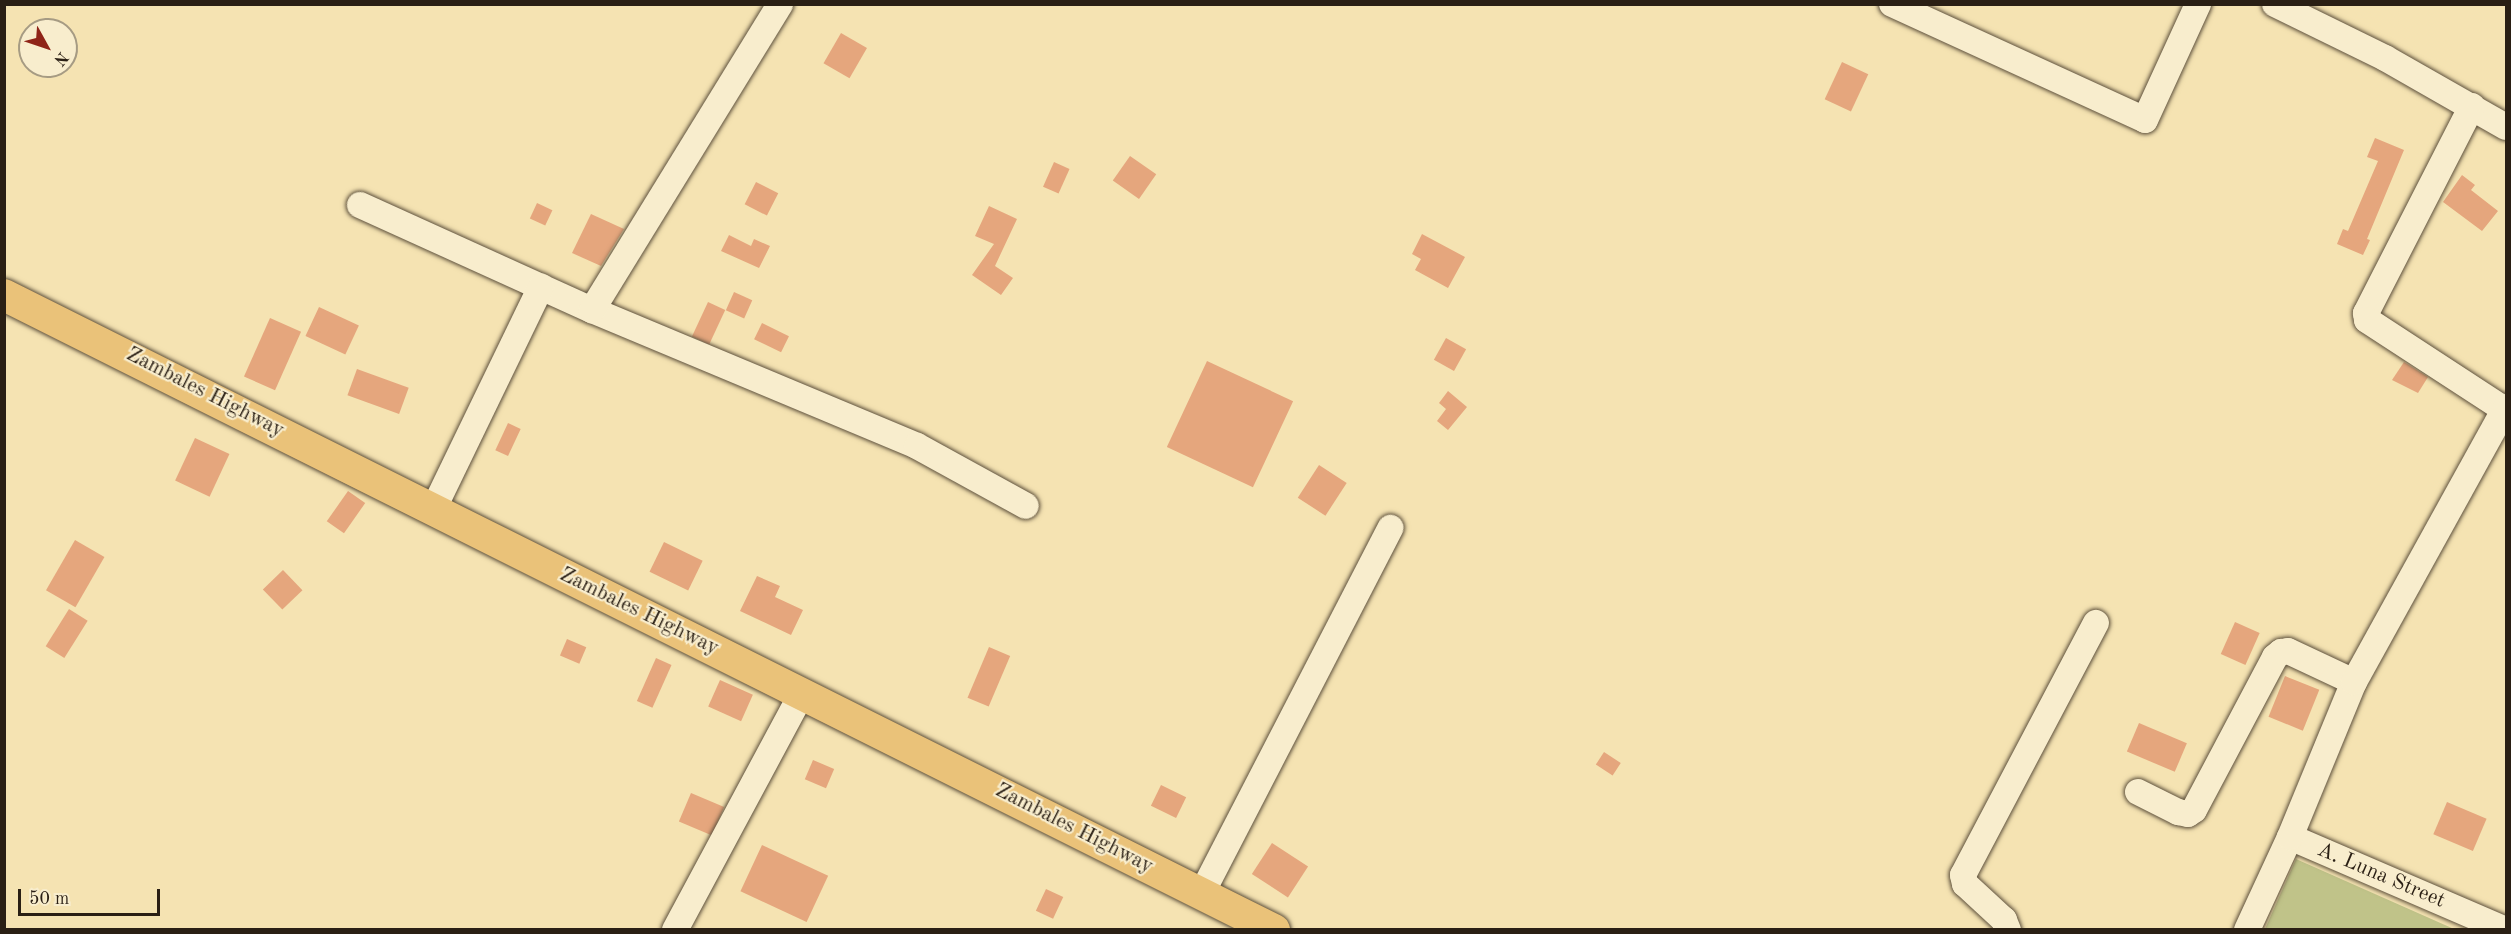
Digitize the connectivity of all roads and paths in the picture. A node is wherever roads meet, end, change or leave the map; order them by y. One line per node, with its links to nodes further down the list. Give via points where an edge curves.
1 (780, 4): 10 (street)
2 (1892, 4): 3 (street, via 2145,120)
3 (2198, 4)
4 (2275, 4): 5 (street)
5 (2472, 106): 6 (street); 11 (street, via 2366,313 2367,320)
6 (2506, 127)
7 (360, 206): 8 (street)
8 (541, 287): 10 (street); 14 (street)
9 (4, 295): 14 (main road, Zambales Highway)
10 (592, 310): 13 (street, via 917,446)
11 (2506, 409): 12 (street)
12 (2498, 443): 17 (street)
13 (1026, 506)
14 (434, 508): 18 (main road, Zambales Highway)
15 (1390, 528): 21 (street)
16 (2096, 623): 24 (street, via 1963,875 1965,884 2004,920)
17 (2354, 682): 19 (street, via 2288,651 2281,652 2194,810 2188,814 2178,812); 20 (street)
18 (802, 693): 21 (main road, Zambales Highway); 22 (street)
19 (2138, 792)
20 (2290, 837): 25 (street); 26 (street, A. Luna Street)
21 (1202, 893): 23 (main road, Zambales Highway)
22 (675, 930)
23 (1274, 930)
24 (2008, 930)
25 (2247, 930)
26 (2506, 930)

